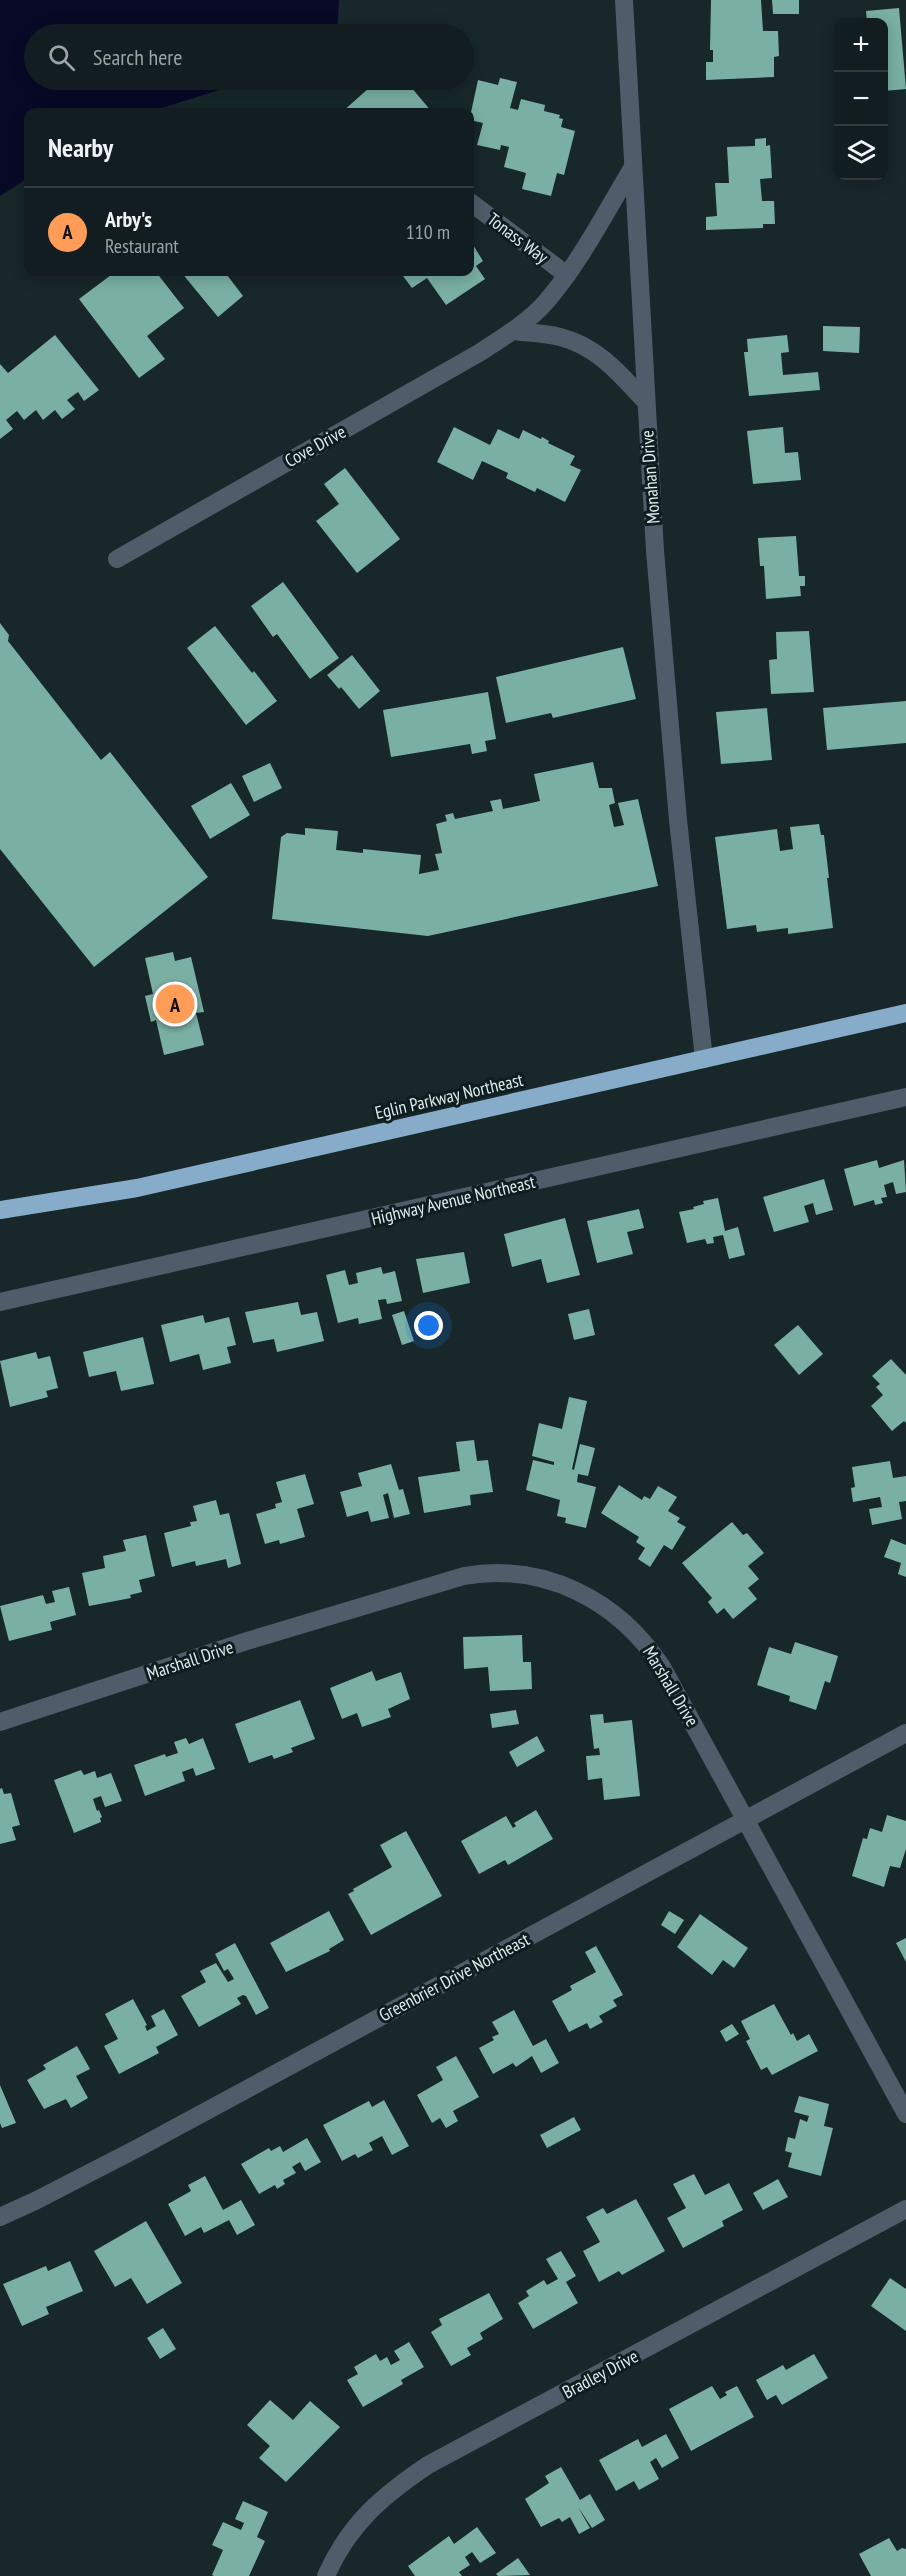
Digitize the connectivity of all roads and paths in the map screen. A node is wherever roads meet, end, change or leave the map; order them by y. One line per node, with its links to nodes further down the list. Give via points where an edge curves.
1 (624, 0): 2 (street, Monahan Drive)
2 (633, 168): 4 (street, Cove Drive); 6 (street, Monahan Drive)
3 (474, 205): 4 (street, Tonass Way)
4 (567, 275): 5 (street, Cove Drive, via 544,304)
5 (513, 331): 6 (street, via 560,337 586,347 610,363); 7 (street, Cove Drive)
6 (645, 401): 9 (street, Monahan Drive, via 670,730)
7 (117, 560)
8 (906, 1013): 9 (highway, Eglin Parkway Northeast)
9 (704, 1059): 11 (highway, Eglin Parkway Northeast, via 137,1188)
10 (906, 1097): 12 (street, Highway Avenue Northeast)
11 (0, 1210)
12 (0, 1302)
13 (0, 1722): 15 (street, Marshall Drive, via 247,1641 464,1576 484,1572 522,1574 566,1585 603,1604 643,1640 662,1667)
14 (906, 1733): 15 (street, Greenbrier Drive Northeast)
15 (746, 1819): 16 (street, Marshall Drive); 18 (street, Greenbrier Drive Northeast, via 138,2148)
16 (906, 2114)
17 (906, 2209): 19 (street, Bradley Drive, via 428,2465 369,2511 348,2534)
18 (0, 2217)
19 (326, 2576)

